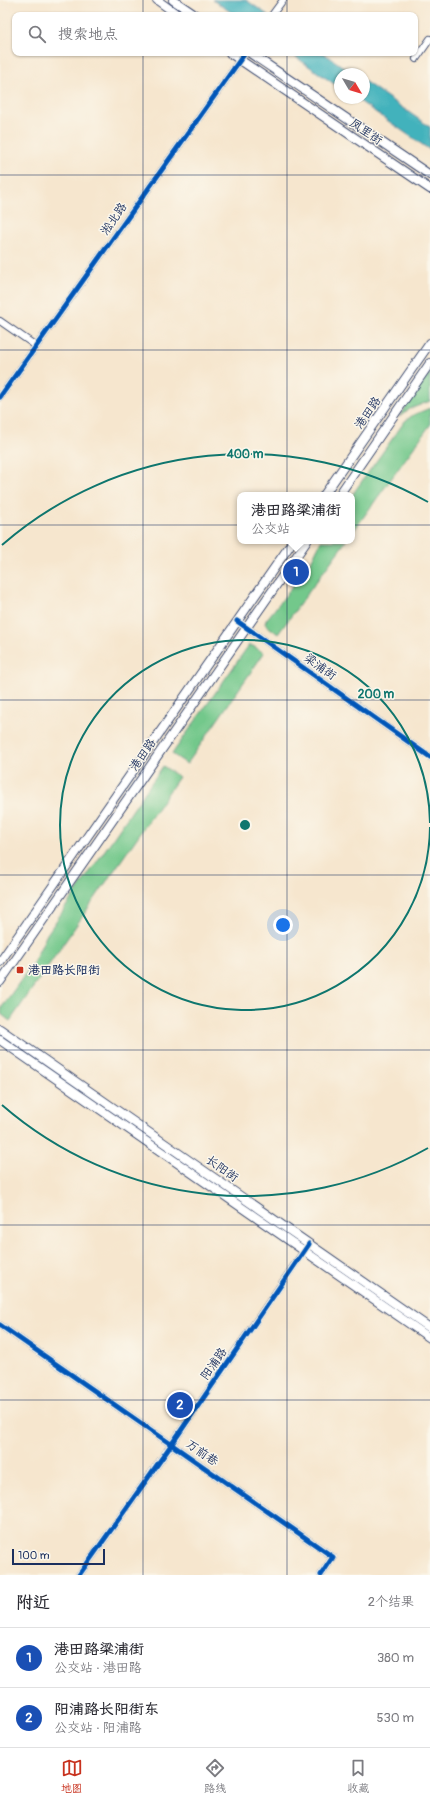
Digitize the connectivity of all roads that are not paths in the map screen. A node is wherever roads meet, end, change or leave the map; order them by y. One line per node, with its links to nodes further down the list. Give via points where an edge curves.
1 (157, 0): 4 (main road)
2 (173, 0): 5 (main road)
3 (283, 0): 6 (street)
4 (174, 12)
5 (191, 12)
6 (274, 12)
7 (430, 39): 10 (street)
8 (242, 56): 12 (main road, 凤里街); 15 (street, 淞北路)
9 (254, 56): 11 (main road, 凤里街)
10 (416, 60)
11 (430, 175)
12 (430, 189)
13 (0, 321): 15 (street)
14 (430, 344): 18 (main road, 港田路)
15 (36, 346): 17 (street, 淞北路)
16 (430, 363): 19 (main road, 港田路)
17 (0, 397)
18 (326, 492)
19 (341, 492)
20 (291, 544): 22 (main road, 港田路)
21 (305, 544): 23 (main road, 港田路)
22 (237, 620): 23 (street, 梁浦街); 25 (main road, 港田路)
23 (246, 627): 24 (street, 梁浦街); 26 (main road, 港田路)
24 (430, 757)
25 (0, 962)
26 (0, 982)
27 (0, 1029): 29 (main road, 长阳街)
28 (0, 1040): 29 (main road, 长阳街)
29 (307, 1247): 31 (main road, 长阳街); 32 (main road, 长阳街); 33 (street, 阳浦路)
30 (0, 1324): 33 (street, 万前巷)
31 (430, 1328)
32 (430, 1338)
33 (172, 1444): 34 (street, 阳浦路); 35 (street, 万前巷, via 333,1557)
34 (79, 1575)
35 (321, 1575)

